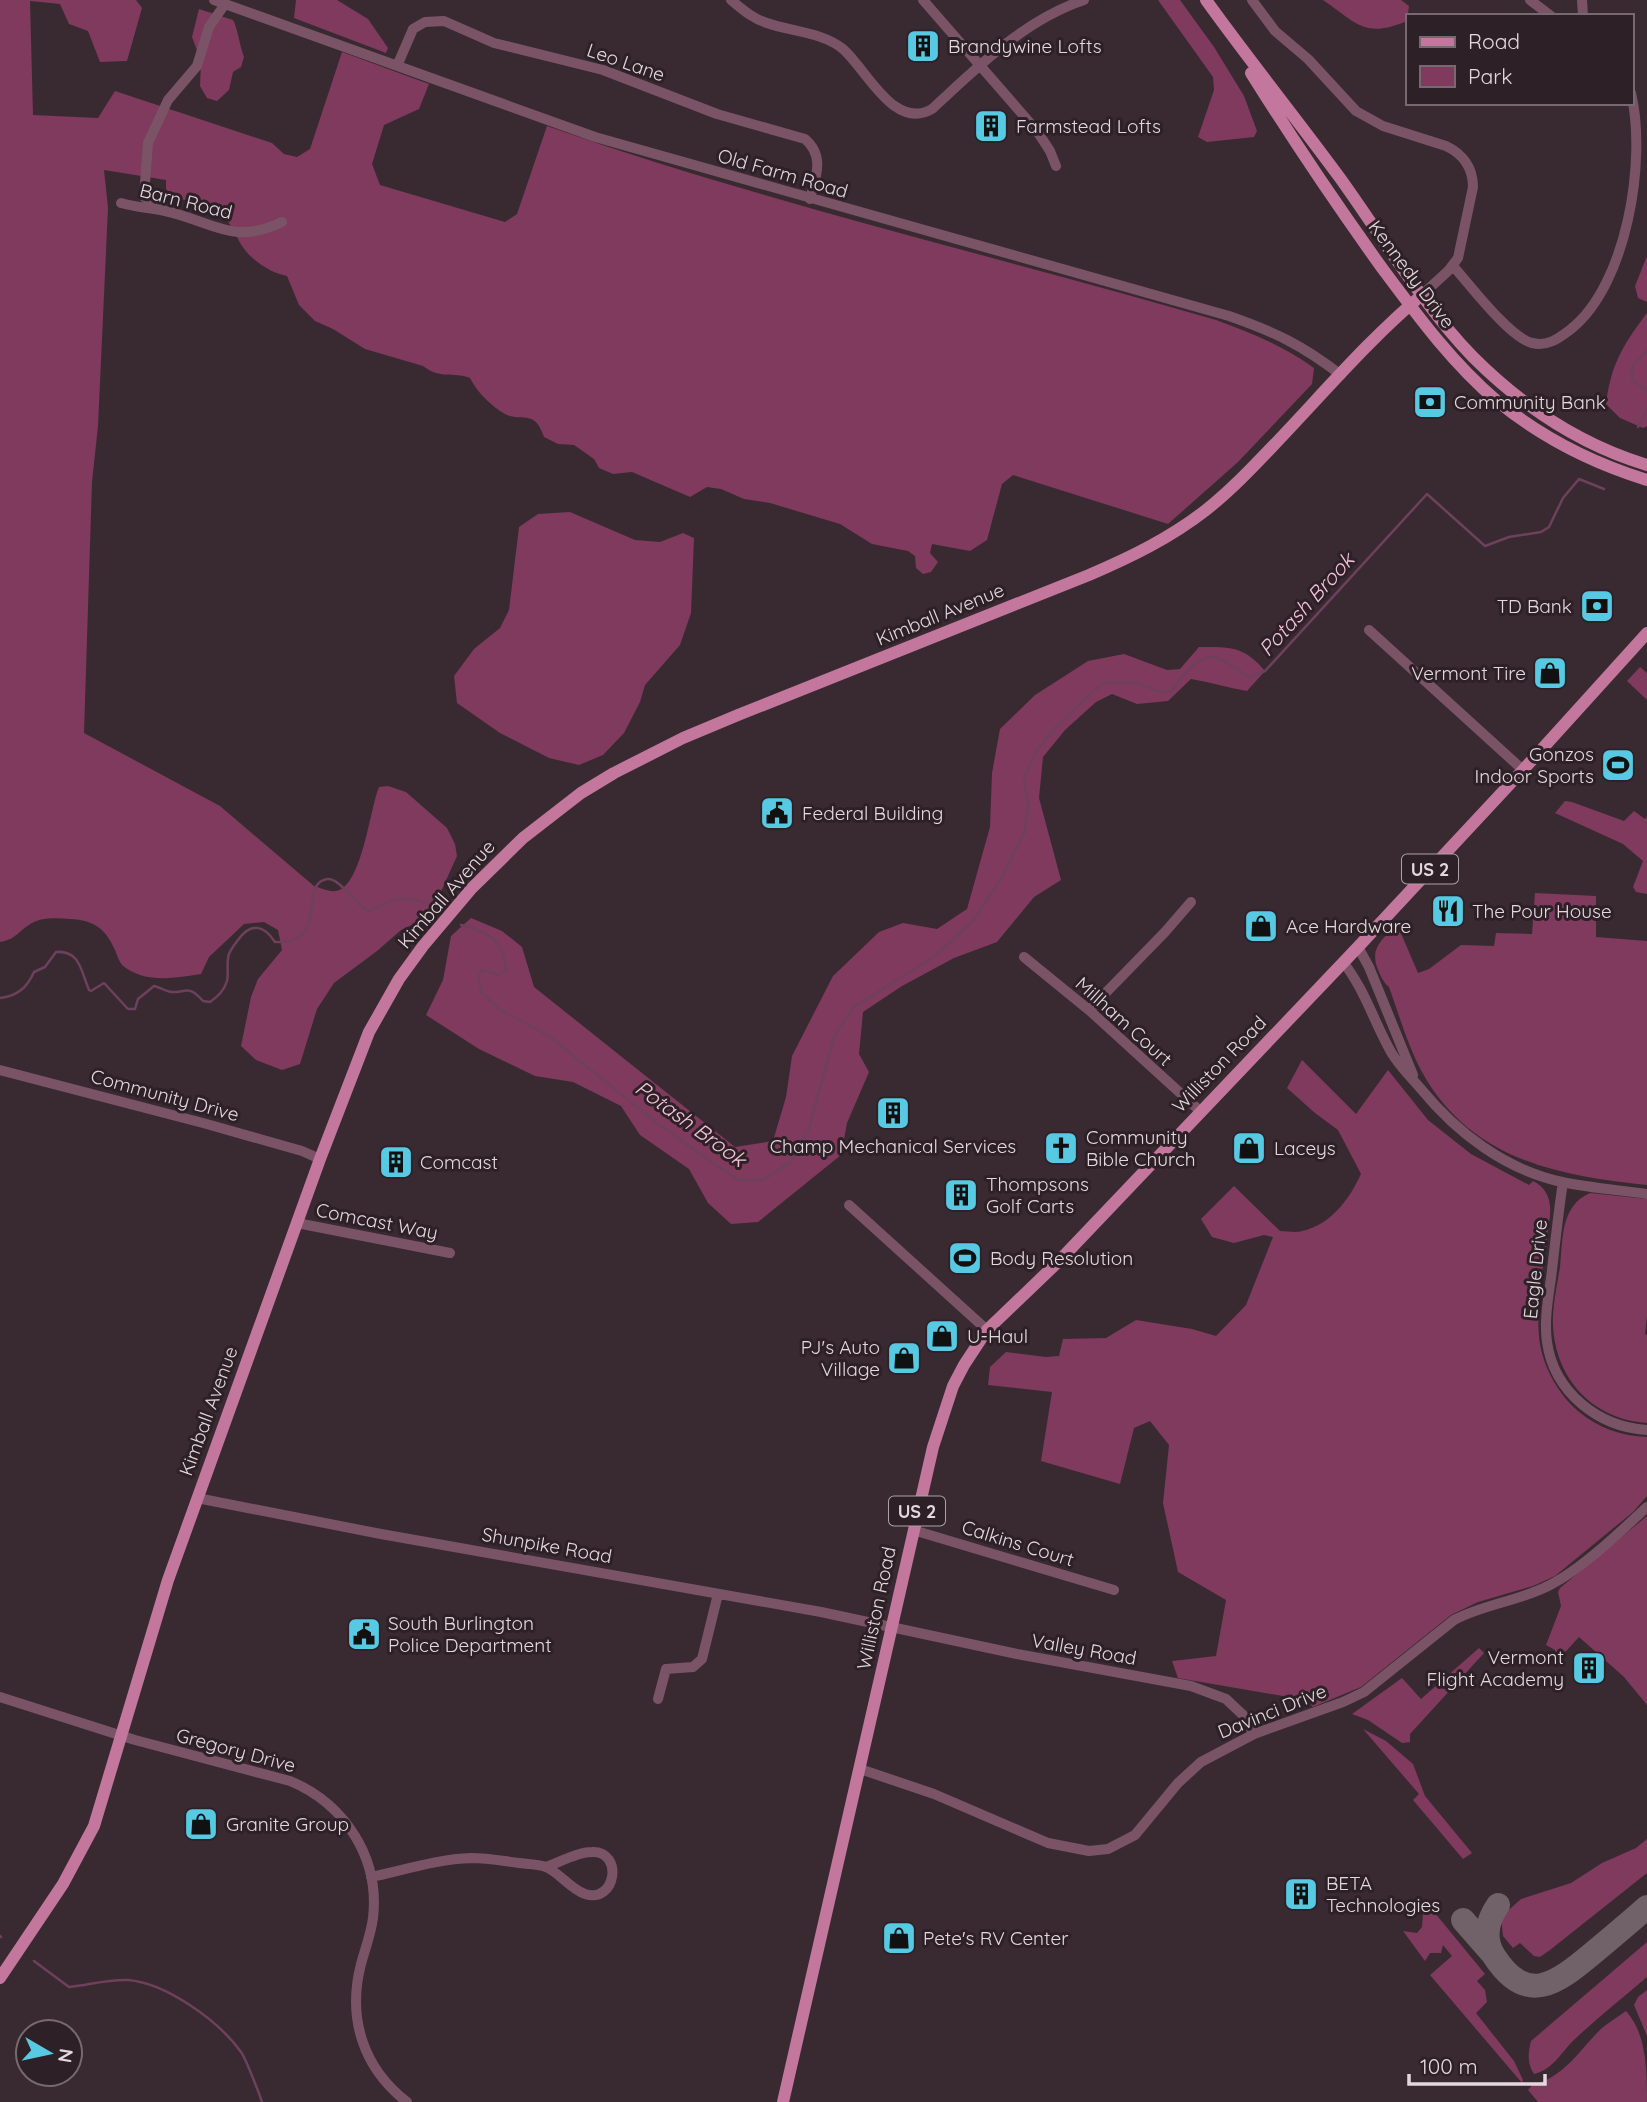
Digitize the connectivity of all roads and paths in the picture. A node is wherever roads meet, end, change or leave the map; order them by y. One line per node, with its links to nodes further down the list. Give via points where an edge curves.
1 (214, 0): 8 (street, Old Farm Road)
2 (731, 0): 11 (street, via 765,23 835,44 892,105 908,114 932,109)
3 (923, 0): 11 (street)
4 (1084, 0): 11 (street, via 1049,14)
5 (1206, 0): 10 (main road, Kennedy Drive)
6 (1252, 0): 19 (street, via 1275,31 1356,111 1454,149 1468,163 1473,187 1463,241)
7 (1530, 0): 9 (street)
8 (225, 4): 12 (street, Old Farm Road); 17 (street, via 209,27 197,66 168,100 148,143 144,197)
9 (1549, 14)
10 (1217, 16): 20 (main road, Kennedy Drive); 21 (main road, Kennedy Drive, via 1297,147)
11 (981, 65): 14 (street, via 1037,131)
12 (397, 66): 15 (street, Old Farm Road, via 595,138); 15 (street, Leo Lane, via 413,29 438,20 508,47 612,73 717,114 805,139 815,150 818,164)
13 (1633, 100): 19 (street, via 1640,137 1634,213 1608,281 1574,326 1549,343 1521,339)
14 (1056, 166)
15 (810, 199): 22 (street, Old Farm Road, via 1229,316 1298,344)
16 (121, 203): 17 (street, Barn Road)
17 (165, 211): 18 (street, Barn Road, via 247,234)
18 (282, 222)
19 (1453, 266): 20 (street)
20 (1423, 294): 21 (main road, Kimball Avenue); 23 (main road, Kennedy Drive, via 1473,356 1534,408 1592,444)
21 (1409, 305): 22 (main road, Kimball Avenue); 24 (main road, Kennedy Drive, via 1497,401 1549,438)
22 (1340, 375): 36 (main road, Kimball Avenue, via 1220,498 1159,542 1089,575 683,738 614,773 551,815 472,888 399,979 369,1032)
23 (1647, 465)
24 (1647, 480)
25 (1369, 630): 27 (street)
26 (1647, 633): 27 (main road, Williston Road / US 2)
27 (1523, 770): 29 (main road, Williston Road / US 2)
28 (1191, 902): 32 (street)
29 (1358, 947): 31 (main road, Williston Road / US 2); 34 (street)
30 (1024, 957): 32 (street, Millham Court)
31 (1343, 962): 34 (street, via 1399,1065); 35 (main road, Williston Road / US 2)
32 (1089, 1010): 35 (street, Millham Court)
33 (0, 1070): 36 (street, Community Drive, via 204,1123)
34 (1416, 1082): 37 (street, via 1471,1139 1516,1165)
35 (1200, 1111): 42 (main road, Williston Road / US 2)
36 (320, 1159): 40 (main road, Kimball Avenue)
37 (1563, 1182): 38 (street); 43 (street, Eagle Drive, via 1546,1317 1553,1366 1590,1412 1618,1426)
38 (1647, 1194)
39 (849, 1205): 42 (street)
40 (297, 1223): 41 (street, Comcast Way); 44 (main road, Kimball Avenue)
41 (450, 1253)
42 (987, 1331): 46 (main road, Williston Road / US 2, via 947,1400)
43 (1647, 1430)
44 (197, 1497): 48 (street, Shunpike Road); 53 (main road, Kimball Avenue)
45 (1647, 1507): 52 (street, Davinci Drive, via 1577,1568 1549,1586 1468,1612 1364,1692)
46 (913, 1530): 47 (street, Calkins Court); 49 (main road, Williston Road / US 2)
47 (1114, 1590)
48 (718, 1594): 49 (street, Shunpike Road); 51 (street, via 702,1659 693,1667 666,1669)
49 (891, 1627): 52 (street, Valley Road, via 1204,1689 1235,1707); 54 (main road, Williston Road / US 2)
50 (0, 1697): 53 (street)
51 (659, 1699)
52 (1254, 1734): 54 (street, Davinci Drive, via 1201,1762 1135,1835 1099,1851 1048,1843 934,1794)
53 (122, 1736): 56 (street, Gregory Drive, via 310,1790 347,1823); 57 (main road, Kimball Avenue, via 88,1839)
54 (860, 1769): 59 (main road, Williston Road / US 2)
55 (546, 1867): 55 (street, via 591,1895 604,1892 613,1877 609,1860 593,1852); 56 (street, via 473,1858)
56 (372, 1877): 58 (street, Gregory Drive, via 373,1919 356,1988 358,2029 374,2068)
57 (0, 1979)
58 (407, 2102)
59 (783, 2102)

